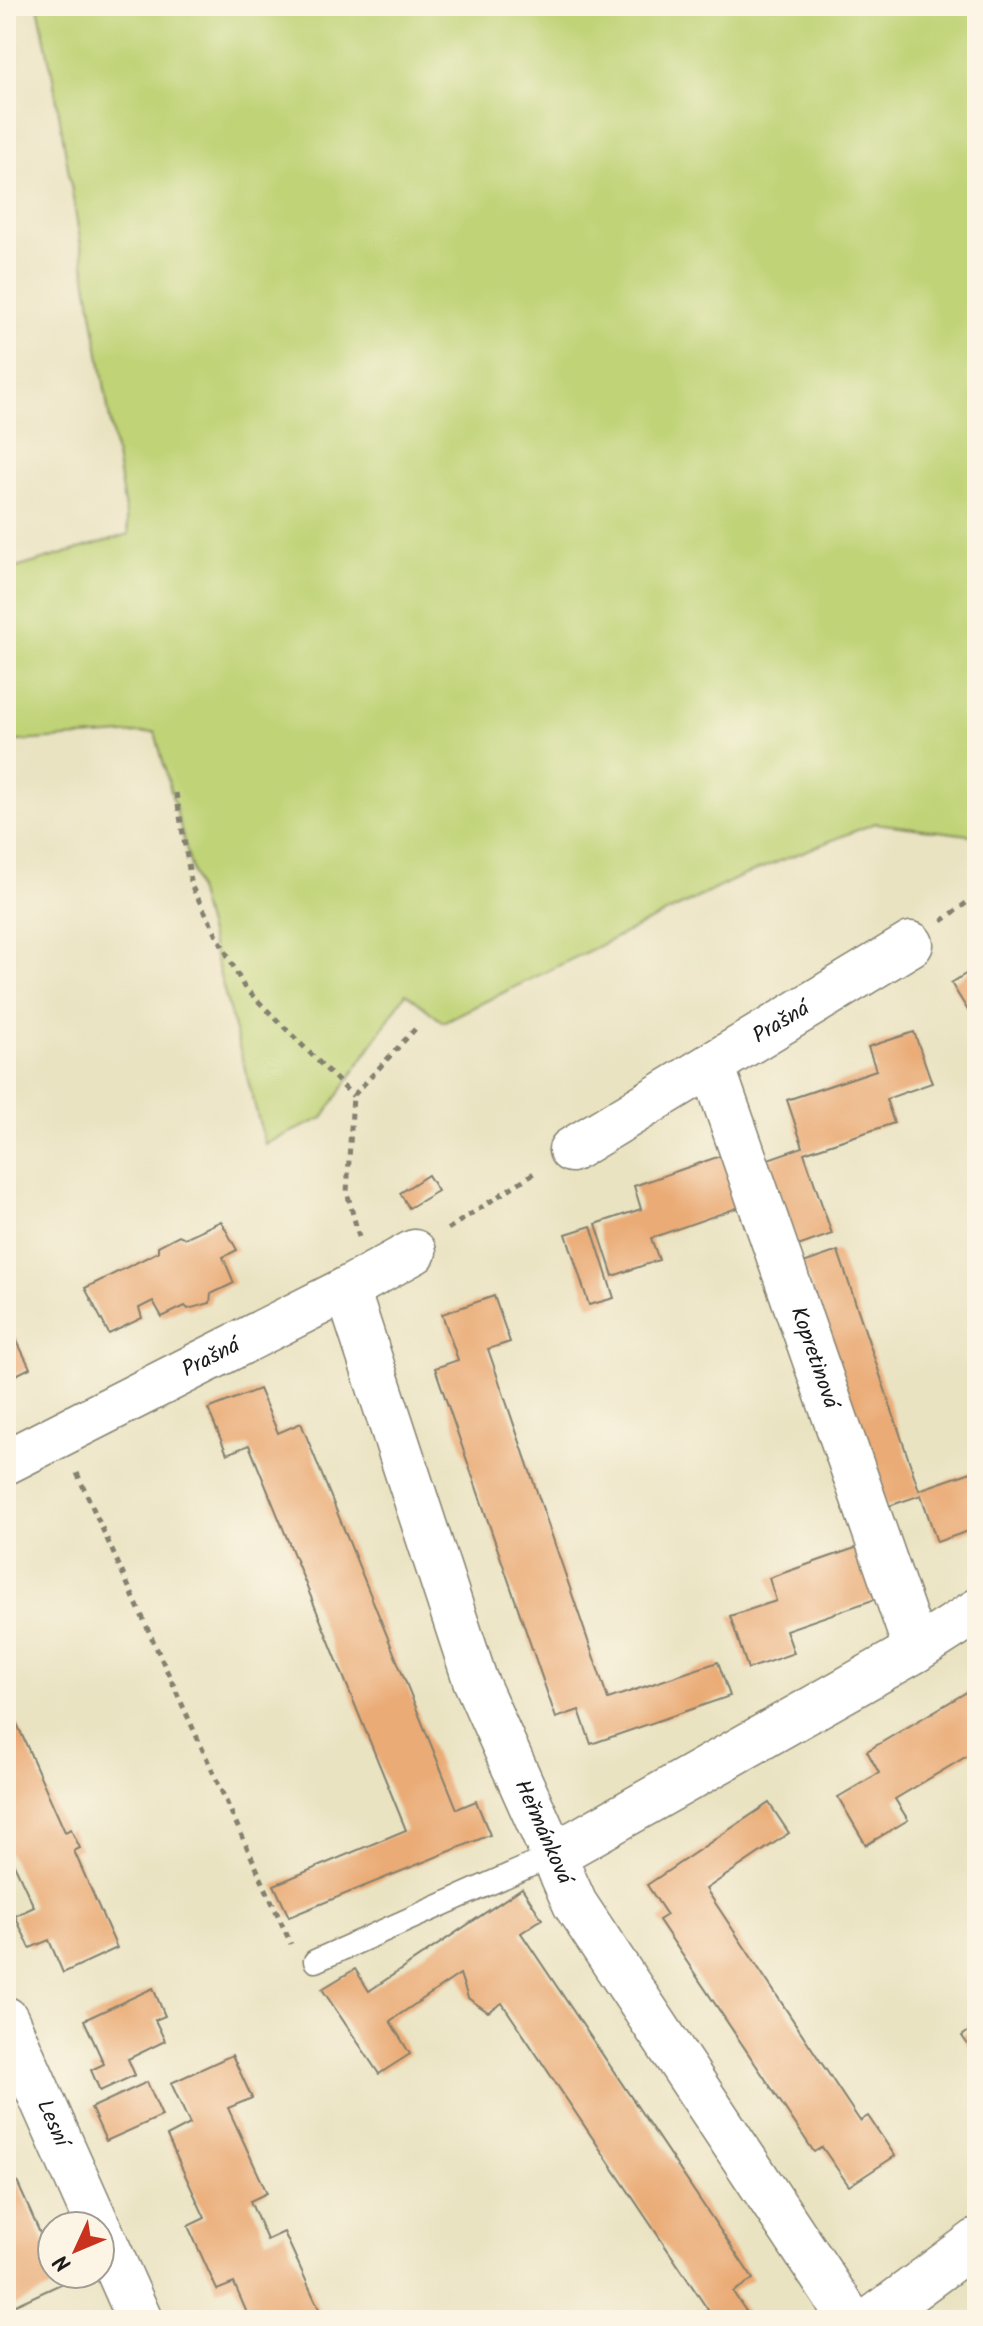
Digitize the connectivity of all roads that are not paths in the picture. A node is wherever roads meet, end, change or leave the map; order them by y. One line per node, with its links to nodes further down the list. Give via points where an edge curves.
1 (911, 944): 2 (street, Prašná)
2 (712, 1065): 3 (street, Prašná); 8 (street, Kopretinová)
3 (571, 1150)
4 (414, 1252): 5 (street, Prašná)
5 (359, 1282): 6 (street, Prašná); 9 (street, Heřmánková, via 475,1680)
6 (6, 1462)
7 (977, 1611): 8 (street)
8 (916, 1650): 9 (street)
9 (554, 1855): 10 (lane); 16 (street, Heřmánková, via 575,1904)
10 (315, 1961)
11 (6, 2019): 12 (street, Lesní)
12 (91, 2210)
13 (977, 2241): 17 (street)
14 (116, 2266): 15 (street, Lesní)
15 (140, 2320)
16 (851, 2320)
17 (871, 2320)

